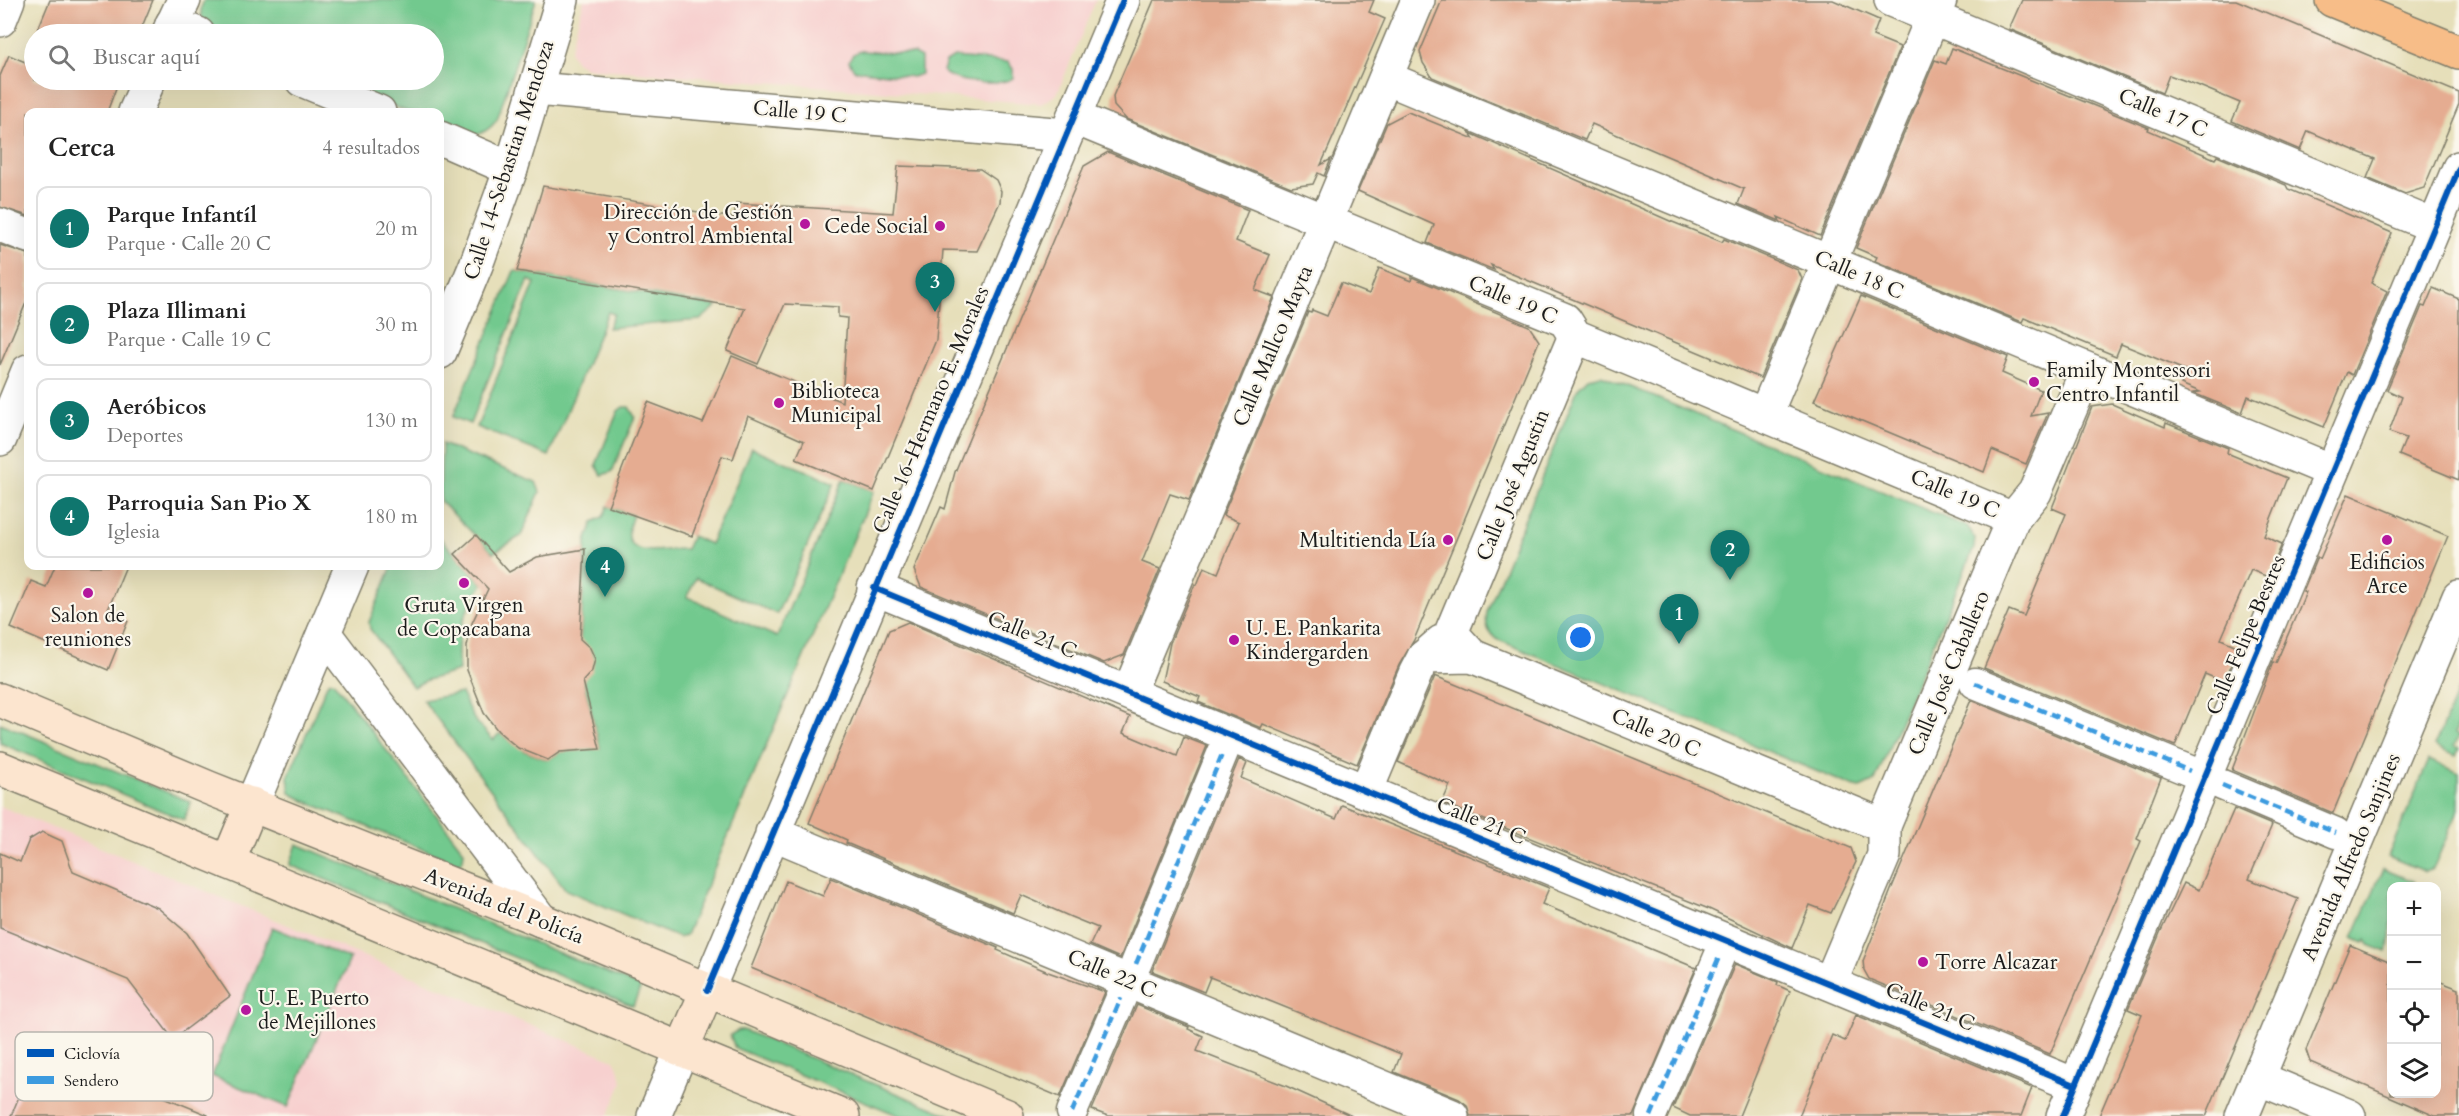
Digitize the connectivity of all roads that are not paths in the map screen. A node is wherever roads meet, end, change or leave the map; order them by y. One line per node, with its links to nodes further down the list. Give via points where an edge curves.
1 (8, 0): 8 (street)
2 (562, 0): 11 (street, Calle 14-Sebastian Mendoza)
3 (1123, 0): 16 (street, Calle 16-Hermano E. Morales)
4 (1418, 0): 10 (street, Calle Mallco Mayta)
5 (1891, 0): 7 (street, Calle 17 C)
6 (2332, 0): 9 (main road)
7 (1936, 8): 22 (street, Calle 17 C); 24 (street)
8 (0, 20)
9 (2459, 52)
10 (1386, 78): 20 (street, Calle Mallco Mayta); 24 (street, Calle 18 C)
11 (535, 89): 16 (street, Calle 19 C); 19 (street, Calle 14-Sebastian Mendoza)
12 (145, 90): 14 (street)
13 (326, 90): 15 (street)
14 (137, 108)
15 (369, 108)
16 (1069, 126): 20 (street, Calle 19 C); 34 (street, Calle 16-Hermano E. Morales)
17 (444, 140): 19 (street)
18 (2459, 168): 22 (street, Calle Felipe Bestres)
19 (511, 169): 26 (street, Calle 14-Sebastian Mendoza)
20 (1326, 221): 25 (street, Calle 19 C, via 1565,320); 39 (street, Calle Mallco Mayta)
21 (0, 225): 23 (street)
22 (2434, 226): 31 (street, Calle Felipe Bestres)
23 (24, 234)
24 (1829, 262): 27 (street, Calle 18 C); 29 (street)
25 (1575, 336): 29 (street, Calle 19 C); 37 (street, Calle José Agustin)
26 (444, 342)
27 (2087, 370): 31 (street, Calle 18 C); 32 (street, Calle José Caballero, via 2035,492)
28 (24, 381): 30 (street)
29 (1765, 416): 32 (street, Calle 19 C)
30 (0, 439)
31 (2332, 471): 59 (street, Calle Felipe Bestres)
32 (2013, 519): 47 (street, Calle José Caballero)
33 (350, 570): 36 (street)
34 (874, 588): 39 (street, Calle 21 C); 48 (street, Calle 16-Hermano E. Morales)
35 (2458, 604): 58 (street, Avenida Alfredo Sanjines)
36 (324, 633): 46 (street); 51 (street)
37 (1462, 645): 45 (street, Calle José Agustin, via 1424,657); 47 (street, Calle 20 C)
38 (1975, 683): 43 (street)
39 (1129, 692): 45 (street, Calle 21 C)
40 (0, 700): 46 (main road, Avenida del Policía)
41 (1223, 753): 53 (street)
42 (0, 768): 50 (main road)
43 (2190, 771)
44 (2222, 784): 49 (street)
45 (1366, 791): 54 (street, Calle 21 C)
46 (252, 804): 50 (main road); 51 (main road, Avenida del Policía)
47 (1884, 826): 54 (street, Calle José Caballero, via 1884,855)
48 (772, 833): 55 (street, Calle 16-Hermano E. Morales); 64 (street, Calle 22 C)
49 (2336, 833)
50 (228, 862): 57 (main road)
51 (541, 920): 55 (main road, Avenida del Policía)
52 (1719, 957): 65 (street)
53 (1136, 964)
54 (1830, 983): 59 (street, Calle 21 C)
55 (706, 991): 57 (main road); 63 (main road, Avenida del Policía)
56 (1121, 998): 60 (street)
57 (682, 1049): 61 (street); 62 (main road)
58 (2258, 1078): 67 (street, Avenida Alfredo Sanjines); 68 (street)
59 (2075, 1085): 66 (street, Calle Felipe Bestres)
60 (1072, 1112)
61 (654, 1116)
62 (843, 1116)
63 (1007, 1116)
64 (1452, 1116)
65 (1651, 1116)
66 (2063, 1116)
67 (2242, 1116)
68 (2349, 1116)

